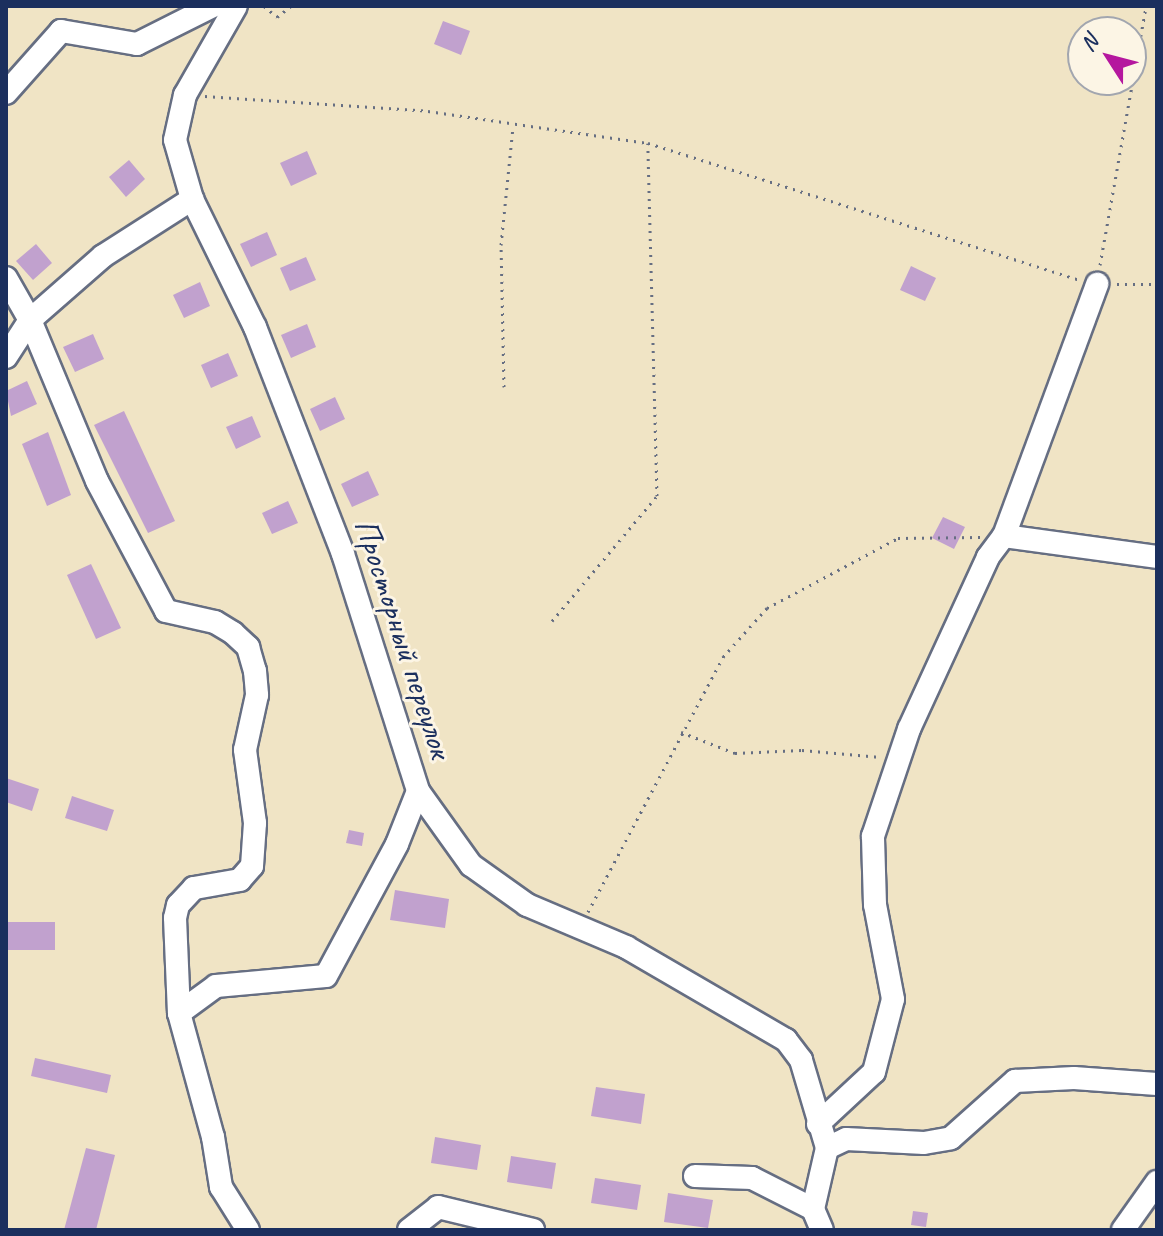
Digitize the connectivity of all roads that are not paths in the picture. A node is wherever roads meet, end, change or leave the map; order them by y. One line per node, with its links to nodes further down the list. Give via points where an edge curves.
1 (213, 6): 3 (street, via 137,44 61,31)
2 (236, 6): 4 (street, Просторный переулок, via 185,95 175,140)
3 (6, 93)
4 (192, 199): 7 (street, via 103,256); 11 (street, Просторный переулок, via 255,327 343,554)
5 (6, 278): 7 (street)
6 (1097, 284): 9 (street)
7 (30, 320): 8 (street); 12 (street, via 97,481 166,611 215,622 233,633 248,647 255,671 257,695 245,750 255,823 252,866 240,880 194,888 178,905)
8 (6, 357)
9 (1004, 536): 10 (street); 14 (street, via 956,622 873,836 875,905 893,999 874,1072)
10 (1157, 557)
11 (418, 791): 12 (street, via 397,844 326,976 216,986); 14 (street, Просторный переулок, via 471,865 527,905 626,947 786,1040 801,1060)
12 (179, 1013): 19 (street, via 221,1187)
13 (1157, 1084): 15 (street, via 1074,1078 1015,1081 951,1138 924,1143 846,1139)
14 (818, 1124): 15 (street, Просторный переулок)
15 (827, 1148): 18 (street)
16 (695, 1176): 18 (street, via 752,1178)
17 (1157, 1182): 22 (street)
18 (818, 1220)
19 (248, 1230)
20 (409, 1230): 21 (street, via 438,1207)
21 (533, 1230)
22 (1123, 1230)

